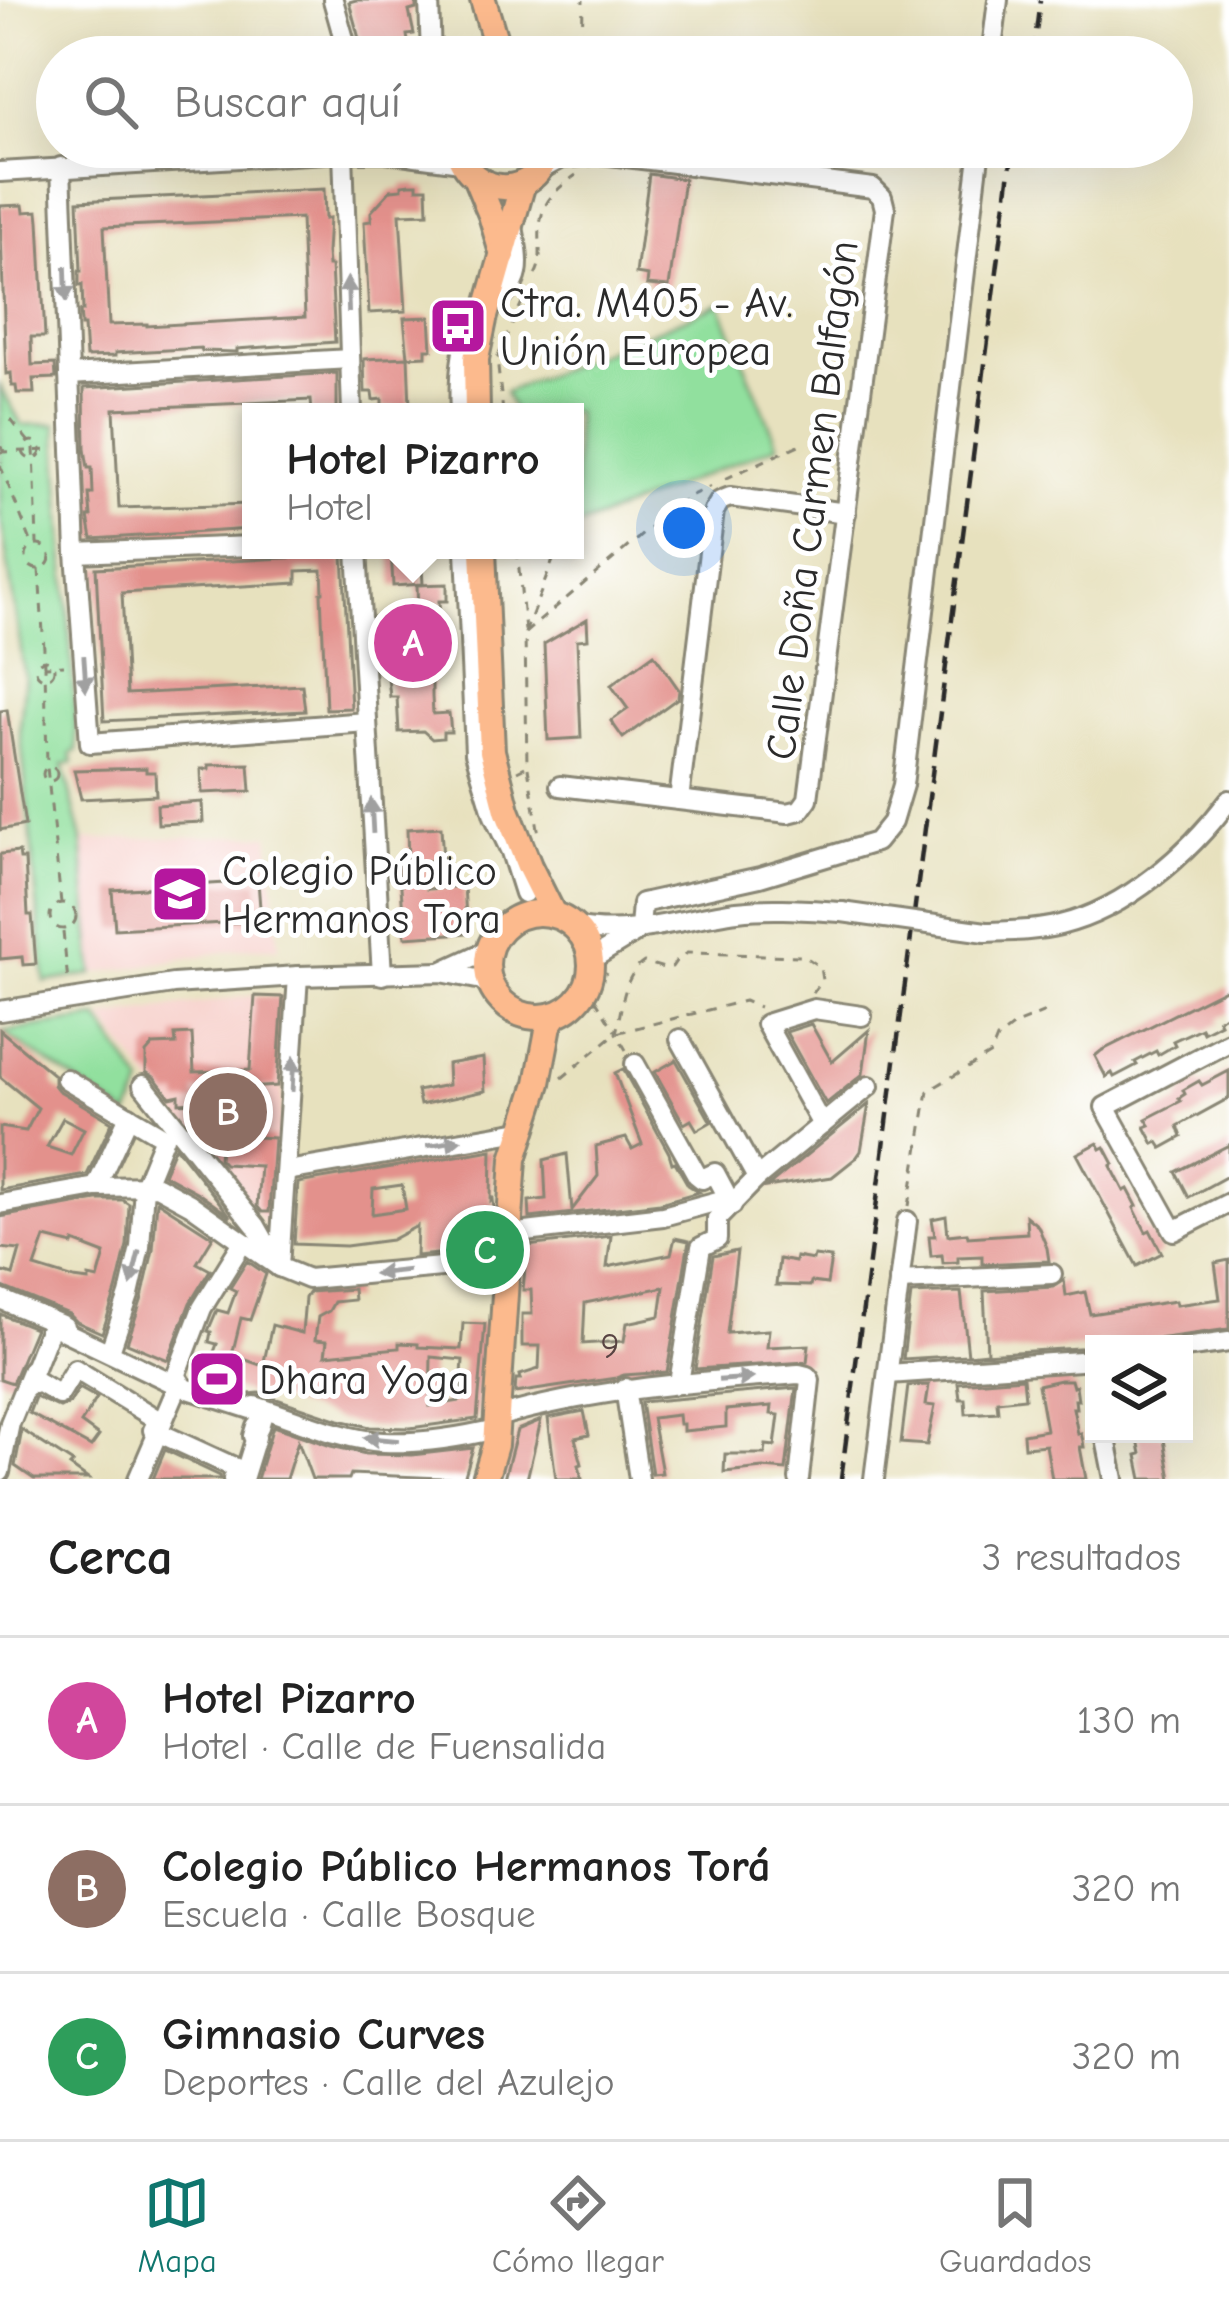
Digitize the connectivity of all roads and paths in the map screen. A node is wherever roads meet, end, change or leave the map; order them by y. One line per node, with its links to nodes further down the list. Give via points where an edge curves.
1 (333, 0): 6 (street)
2 (429, 0): 7 (street)
3 (483, 0): 8 (main road)
4 (583, 0): 9 (path)
5 (998, 0): 10 (street)
6 (343, 36)
7 (430, 36)
8 (492, 36)
9 (582, 36)
10 (994, 36)
11 (49, 168): 20 (street)
12 (61, 168): 25 (street, one-way to 25)
13 (344, 168): 24 (street, one-way to 13)
14 (467, 168): 22 (main road)
15 (470, 168): 16 (main road, via 490,186 508,188)
16 (536, 168)
17 (537, 168): 21 (main road)
18 (726, 168): 34 (street, Calle Doña Carmen Balfagón, via 873,188 882,197)
19 (977, 168): 60 (street, via 892,823 876,842 832,857 642,903)
20 (0, 172)
21 (512, 220): 22 (main road); 23 (street, via 518,276)
22 (503, 257): 23 (main road)
23 (487, 312): 27 (main road)
24 (350, 358): 25 (street); 26 (street)
25 (69, 375): 30 (street)
26 (352, 403)
27 (466, 403)
28 (11, 420): 32 (path)
29 (801, 444): 44 (path, via 686,498)
30 (72, 449): 32 (path); 37 (street)
31 (2, 450): 32 (path); 33 (path)
32 (34, 450): 35 (path)
33 (0, 464): 35 (path)
34 (846, 513): 51 (street, Calle Doña Carmen Balfagón, via 808,799 788,813); 51 (street, via 730,497 714,511)
35 (35, 545): 43 (path, via 26,560); 43 (path, via 51,556)
36 (242, 546): 37 (street)
37 (76, 553): 45 (street)
38 (358, 559): 47 (street)
39 (466, 559): 55 (street, via 475,753)
40 (483, 559): 49 (main road)
41 (518, 559): 44 (path)
42 (554, 559): 44 (path)
43 (39, 569): 46 (path)
44 (525, 633): 48 (path)
45 (84, 664): 46 (path); 47 (street, one-way to 47, via 90,742)
46 (45, 667): 56 (path)
47 (367, 722): 64 (street, one-way to 47)
48 (527, 766): 49 (path); 53 (path)
49 (500, 781): 54 (main road)
50 (560, 786): 51 (street)
51 (680, 800)
52 (1229, 800): 60 (street, bridge, via 1131,893 1062,925 986,932 783,909)
53 (540, 842)
54 (529, 866): 55 (main road); 57 (main road)
55 (524, 893): 58 (main road)
56 (61, 903): 59 (path, via 50,914); 59 (path, via 76,915)
57 (564, 920): 58 (main road, via 534,913); 60 (street, via 594,931); 62 (main road)
58 (511, 921): 61 (main road)
59 (63, 928): 69 (path)
60 (640, 929): 62 (street)
61 (489, 950): 63 (street); 66 (main road)
62 (601, 953): 68 (path, via 617,956); 75 (main road)
63 (441, 972): 64 (street); 66 (street)
64 (382, 975): 65 (street)
65 (298, 976): 69 (street); 88 (street, one-way to 65)
66 (493, 990): 73 (main road)
67 (809, 996): 76 (path, via 822,980 820,967 804,956 687,953 672,967 637,965)
68 (594, 998): 75 (path); 76 (path)
69 (71, 1001): 71 (street)
70 (770, 1005): 76 (path, via 744,1001)
71 (0, 1011)
72 (1046, 1012): 95 (path, via 1016,1024 991,1054 928,1091)
73 (520, 1014): 75 (main road); 80 (main road)
74 (862, 1016): 86 (street, via 814,1009 766,1024)
75 (564, 1018): 80 (main road, via 549,1025)
76 (616, 1033): 79 (path); 84 (path)
77 (680, 1039): 89 (street)
78 (1229, 1042): 92 (street, via 1105,1107 1174,1232)
79 (635, 1064): 94 (street, via 697,1175 715,1173)
80 (539, 1065): 84 (main road)
81 (66, 1078): 85 (street)
82 (143, 1085): 99 (street, via 256,1226)
83 (869, 1087): 86 (street)
84 (532, 1102): 87 (main road)
85 (130, 1116): 90 (street, via 164,1137); 91 (street)
86 (822, 1125): 89 (street)
87 (521, 1131): 88 (street, one-way to 87); 96 (main road)
88 (287, 1171): 99 (street)
89 (757, 1178): 94 (street)
90 (144, 1186): 91 (street); 97 (street, via 173,1195); 106 (street, one-way to 106, via 140,1247)
91 (96, 1187): 93 (street)
92 (1229, 1203)
93 (0, 1204)
94 (732, 1204): 96 (street); 110 (street, via 717,1219 717,1239 701,1247)
95 (907, 1221): 101 (street)
96 (509, 1234): 98 (main road)
97 (243, 1242): 99 (street); 109 (street, via 202,1308)
98 (508, 1261): 99 (street, one-way to 99, via 323,1279); 112 (main road)
99 (279, 1267)
100 (1052, 1274): 101 (street)
101 (899, 1281): 108 (street)
102 (0, 1299): 103 (street)
103 (52, 1321): 106 (street); 115 (street, via 10,1423)
104 (1229, 1342): 105 (street)
105 (1193, 1347)
106 (111, 1348): 109 (street)
107 (1085, 1365): 108 (street)
108 (888, 1374): 122 (street)
109 (177, 1380): 112 (street, one-way to 109, via 479,1433 382,1442); 113 (street)
110 (679, 1383): 111 (street); 121 (street, one-way to 121, via 807,1376)
111 (626, 1388): 112 (street); 120 (street)
112 (497, 1423): 119 (main road)
113 (160, 1433): 116 (street); 117 (street, via 238,1469); 118 (street, via 153,1430 158,1420 75,1369 59,1395 29,1381 51,1325 178,1386 263,1413)
114 (1108, 1443): 123 (street)
115 (2, 1476)
116 (138, 1479)
117 (233, 1479)
118 (242, 1479)
119 (485, 1479)
120 (639, 1479)
121 (799, 1479)
122 (874, 1479)
123 (1114, 1479)

